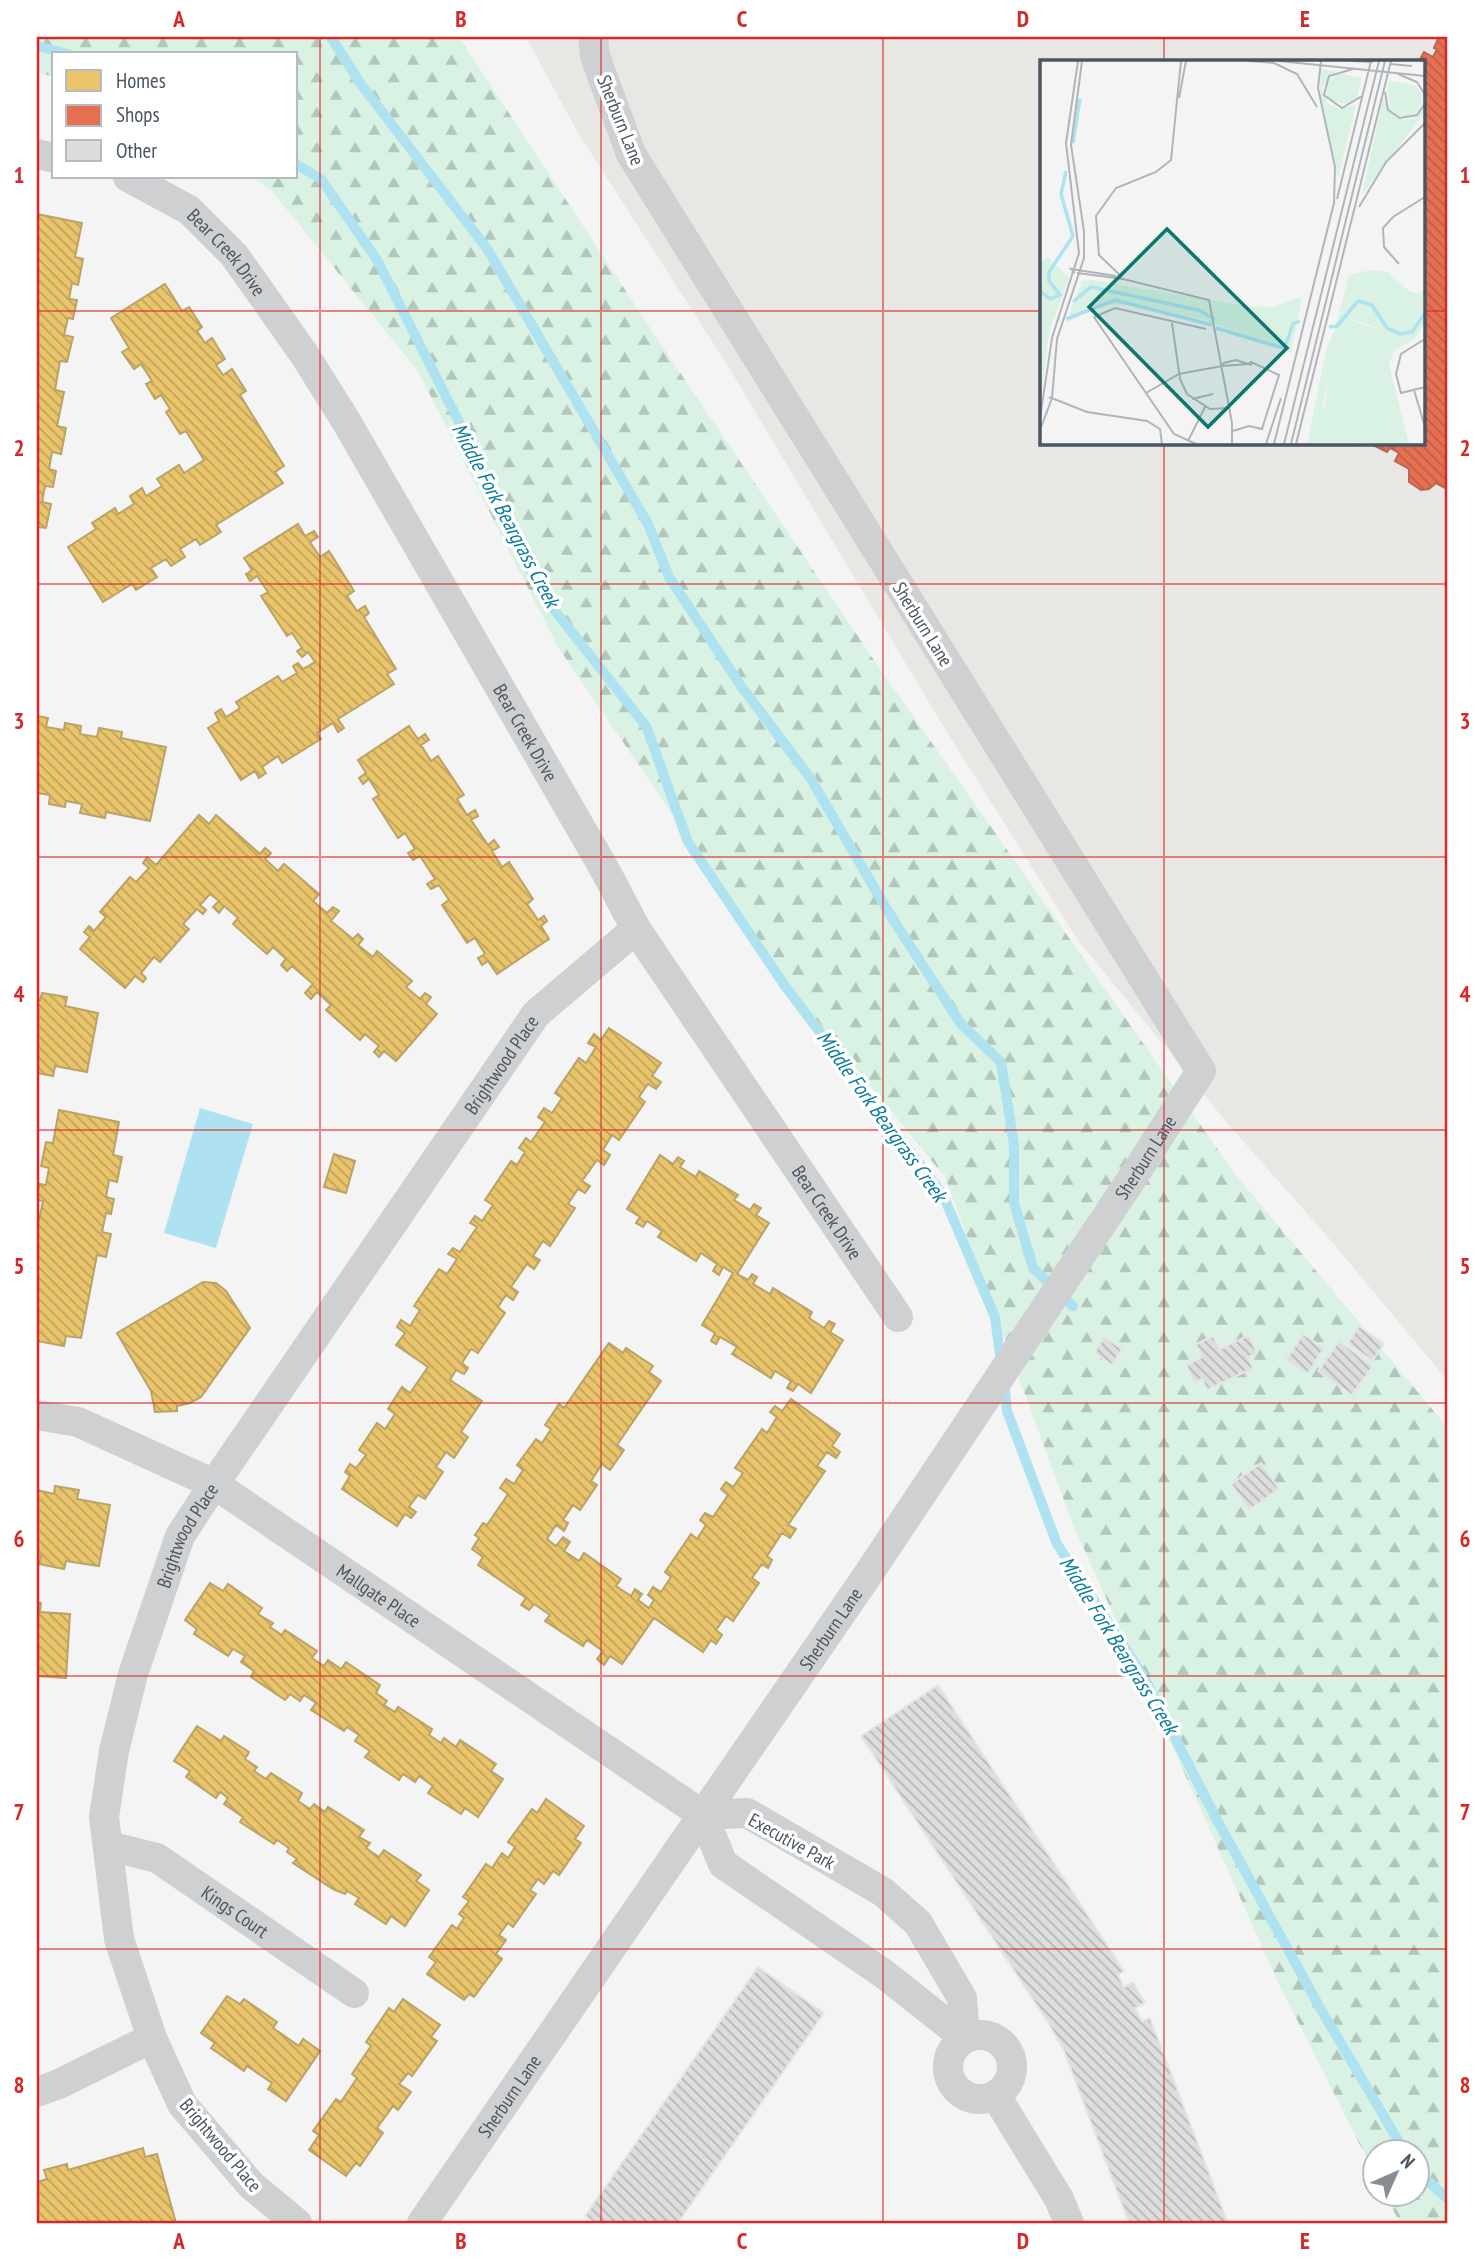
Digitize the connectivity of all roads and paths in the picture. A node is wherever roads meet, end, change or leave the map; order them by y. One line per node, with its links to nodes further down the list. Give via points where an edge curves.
1 (589, 43): 7 (street, Sherburn Lane, via 631,154 1201,1071)
2 (130, 178): 3 (street, Bear Creek Drive, via 189,210 234,255 304,354)
3 (636, 929): 4 (street, Bear Creek Drive); 6 (street, Brightwood Place, via 536,1014)
4 (898, 1317)
5 (37, 1415): 6 (street, Mallgate Place, via 78,1422)
6 (214, 1484): 7 (street, Mallgate Place); 8 (street, Brightwood Place, via 180,1536 133,1674 104,1817)
7 (704, 1815): 11 (street, via 723,1864 884,1974); 11 (street, Executive Park, via 747,1813 883,1892 918,1923 941,1960 962,1998); 15 (street, Sherburn Lane)
8 (109, 1846): 9 (street, Kings Court, via 157,1857); 10 (street, Brightwood Place, via 119,1939)
9 (354, 1993)
10 (152, 2038): 12 (street); 14 (street, Brightwood Place, via 182,2104 251,2185)
11 (965, 2038): 13 (street, via 990,2036 1010,2052 1011,2077 1006,2089); 13 (street, via 949,2057 951,2082 971,2099)
12 (37, 2092)
13 (996, 2096): 16 (street)
14 (297, 2223)
15 (422, 2223)
16 (1069, 2223)

